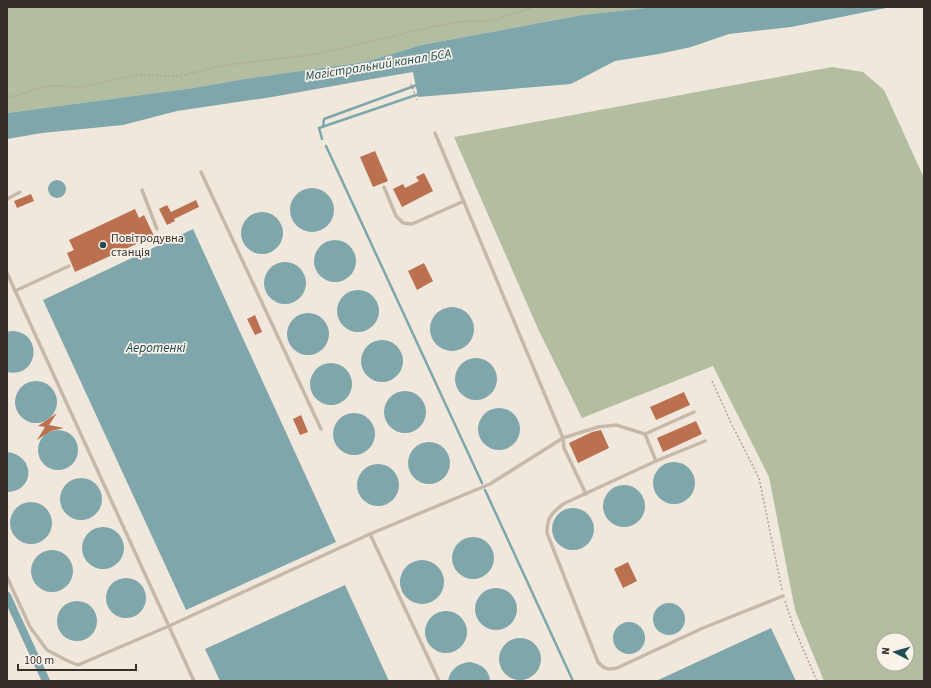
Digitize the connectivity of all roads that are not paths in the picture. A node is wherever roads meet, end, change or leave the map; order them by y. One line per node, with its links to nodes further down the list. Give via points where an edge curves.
1 (435, 133): 7 (lane)
2 (200, 172): 13 (lane)
3 (384, 187): 7 (lane, via 396,216 403,223 412,224)
4 (142, 190): 8 (lane)
5 (20, 192): 6 (lane)
6 (7, 200)
7 (464, 201): 15 (lane)
8 (157, 229)
9 (69, 266): 11 (lane)
10 (7, 272): 11 (lane)
11 (15, 291): 22 (lane)
12 (694, 412): 14 (lane)
13 (321, 429)
14 (645, 434): 15 (lane, via 616,425 598,426); 17 (lane)
15 (563, 438): 18 (lane, via 564,448); 19 (lane, via 490,484)
16 (705, 441): 17 (lane)
17 (656, 461): 18 (lane)
18 (586, 494): 21 (lane, via 563,504 553,512 547,522 547,533 598,662 603,668 617,668 703,628)
19 (370, 534): 22 (lane); 24 (lane)
20 (7, 577): 22 (lane, via 30,627 47,650 78,665)
21 (783, 596)
22 (169, 626): 23 (lane)
23 (194, 681)
24 (439, 681)

